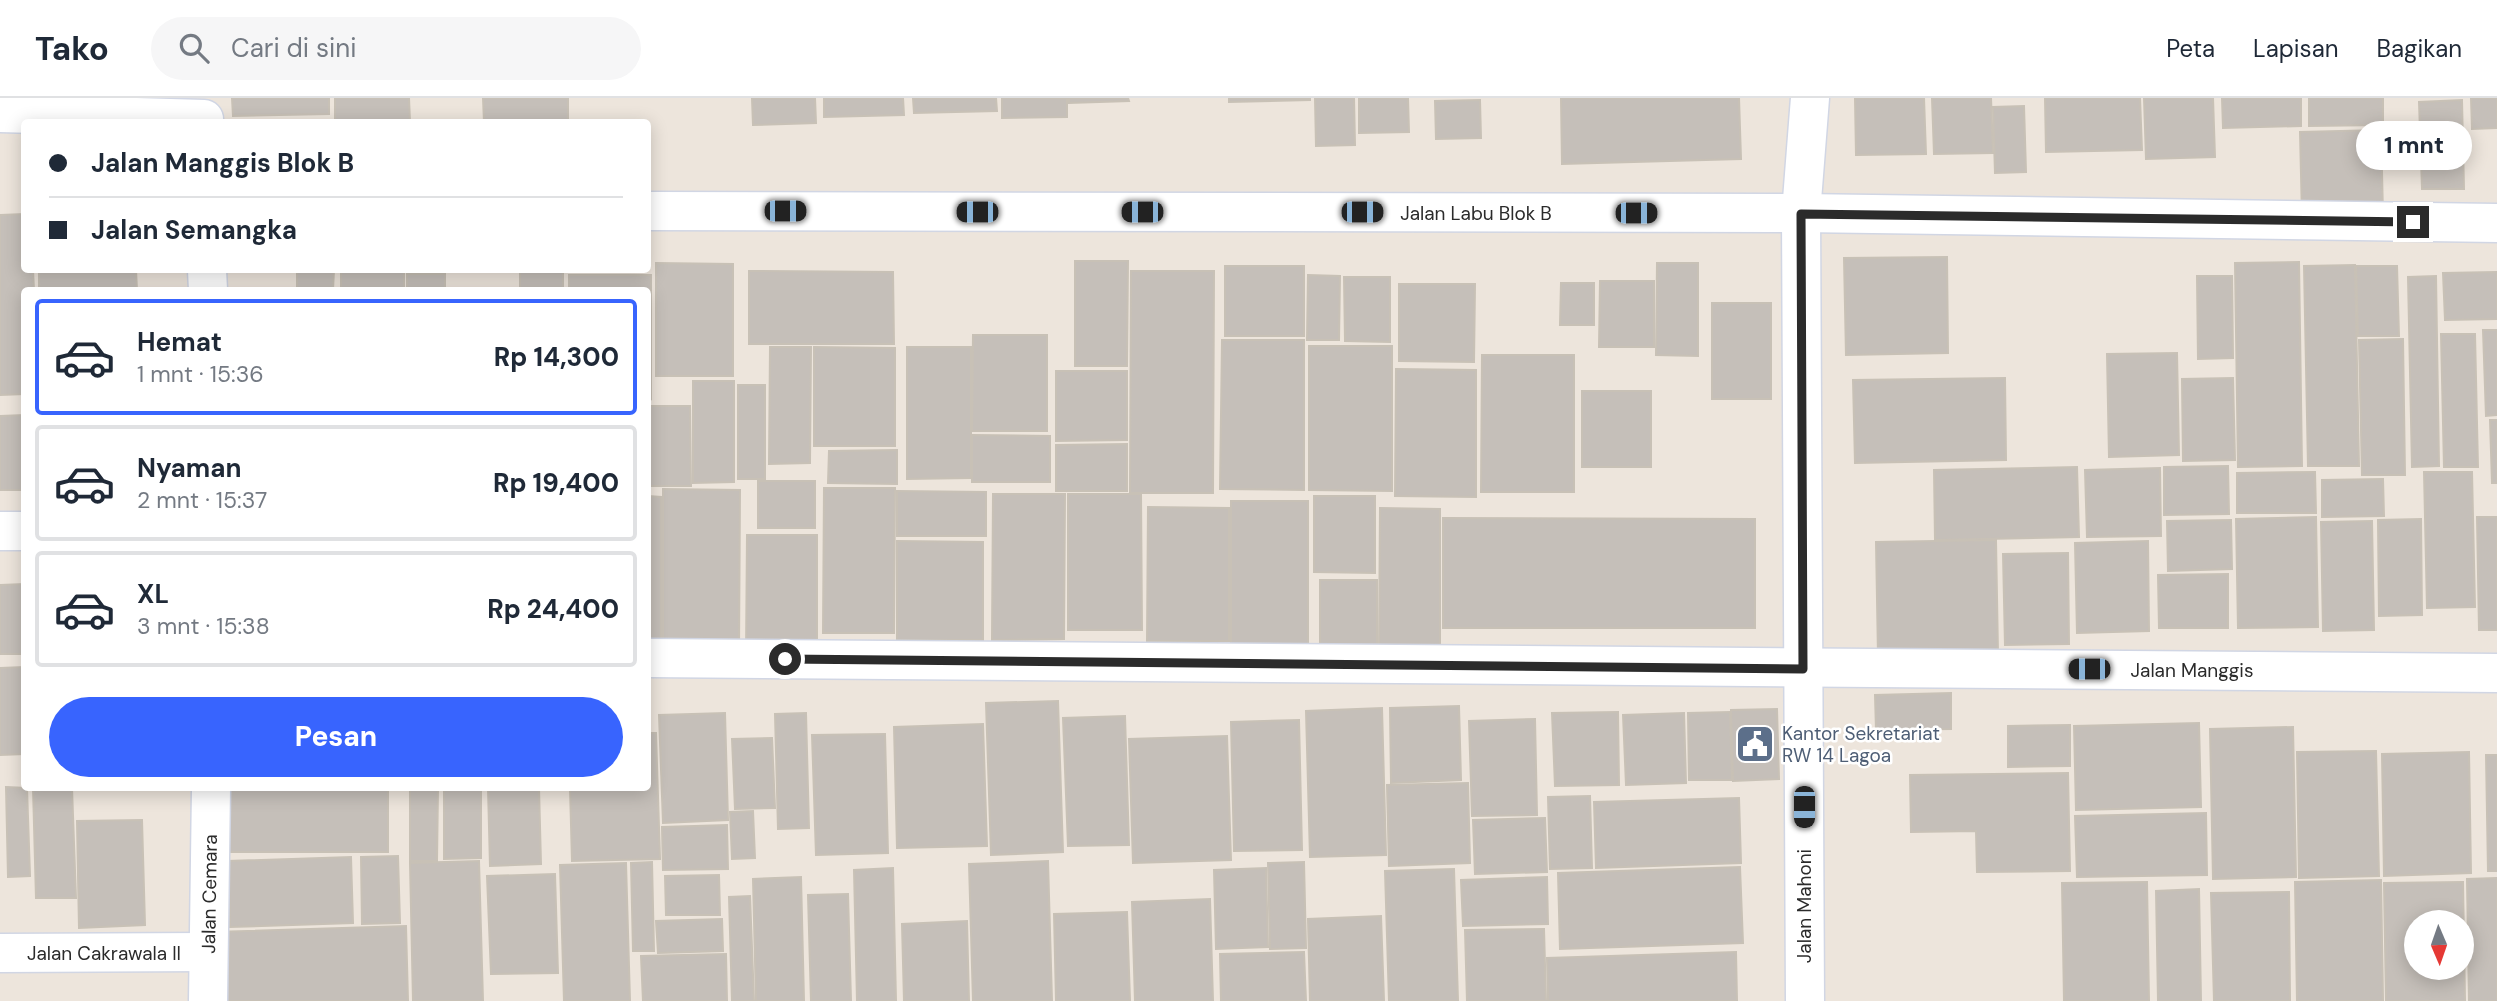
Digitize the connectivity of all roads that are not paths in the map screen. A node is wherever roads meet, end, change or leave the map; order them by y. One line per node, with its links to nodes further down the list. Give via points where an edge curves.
1 (1810, 98): 5 (street, Jalan Mahoni)
2 (0, 113): 3 (street)
3 (205, 113)
4 (651, 211): 5 (street, Jalan Labu Blok B)
5 (1801, 214): 6 (street, Jalan Labu Blok B); 10 (street, Jalan Mahoni)
6 (2497, 223)
7 (0, 531): 8 (street)
8 (21, 531)
9 (651, 658): 10 (street, Jalan Manggis)
10 (1803, 669): 11 (street, Jalan Manggis); 16 (street, Jalan Mahoni)
11 (2497, 673)
12 (211, 791): 13 (street, Jalan Cemara)
13 (207, 952): 14 (street, Jalan Cakrawala II); 15 (street, Jalan Cemara)
14 (0, 953)
15 (208, 1001)
16 (1805, 1001)

